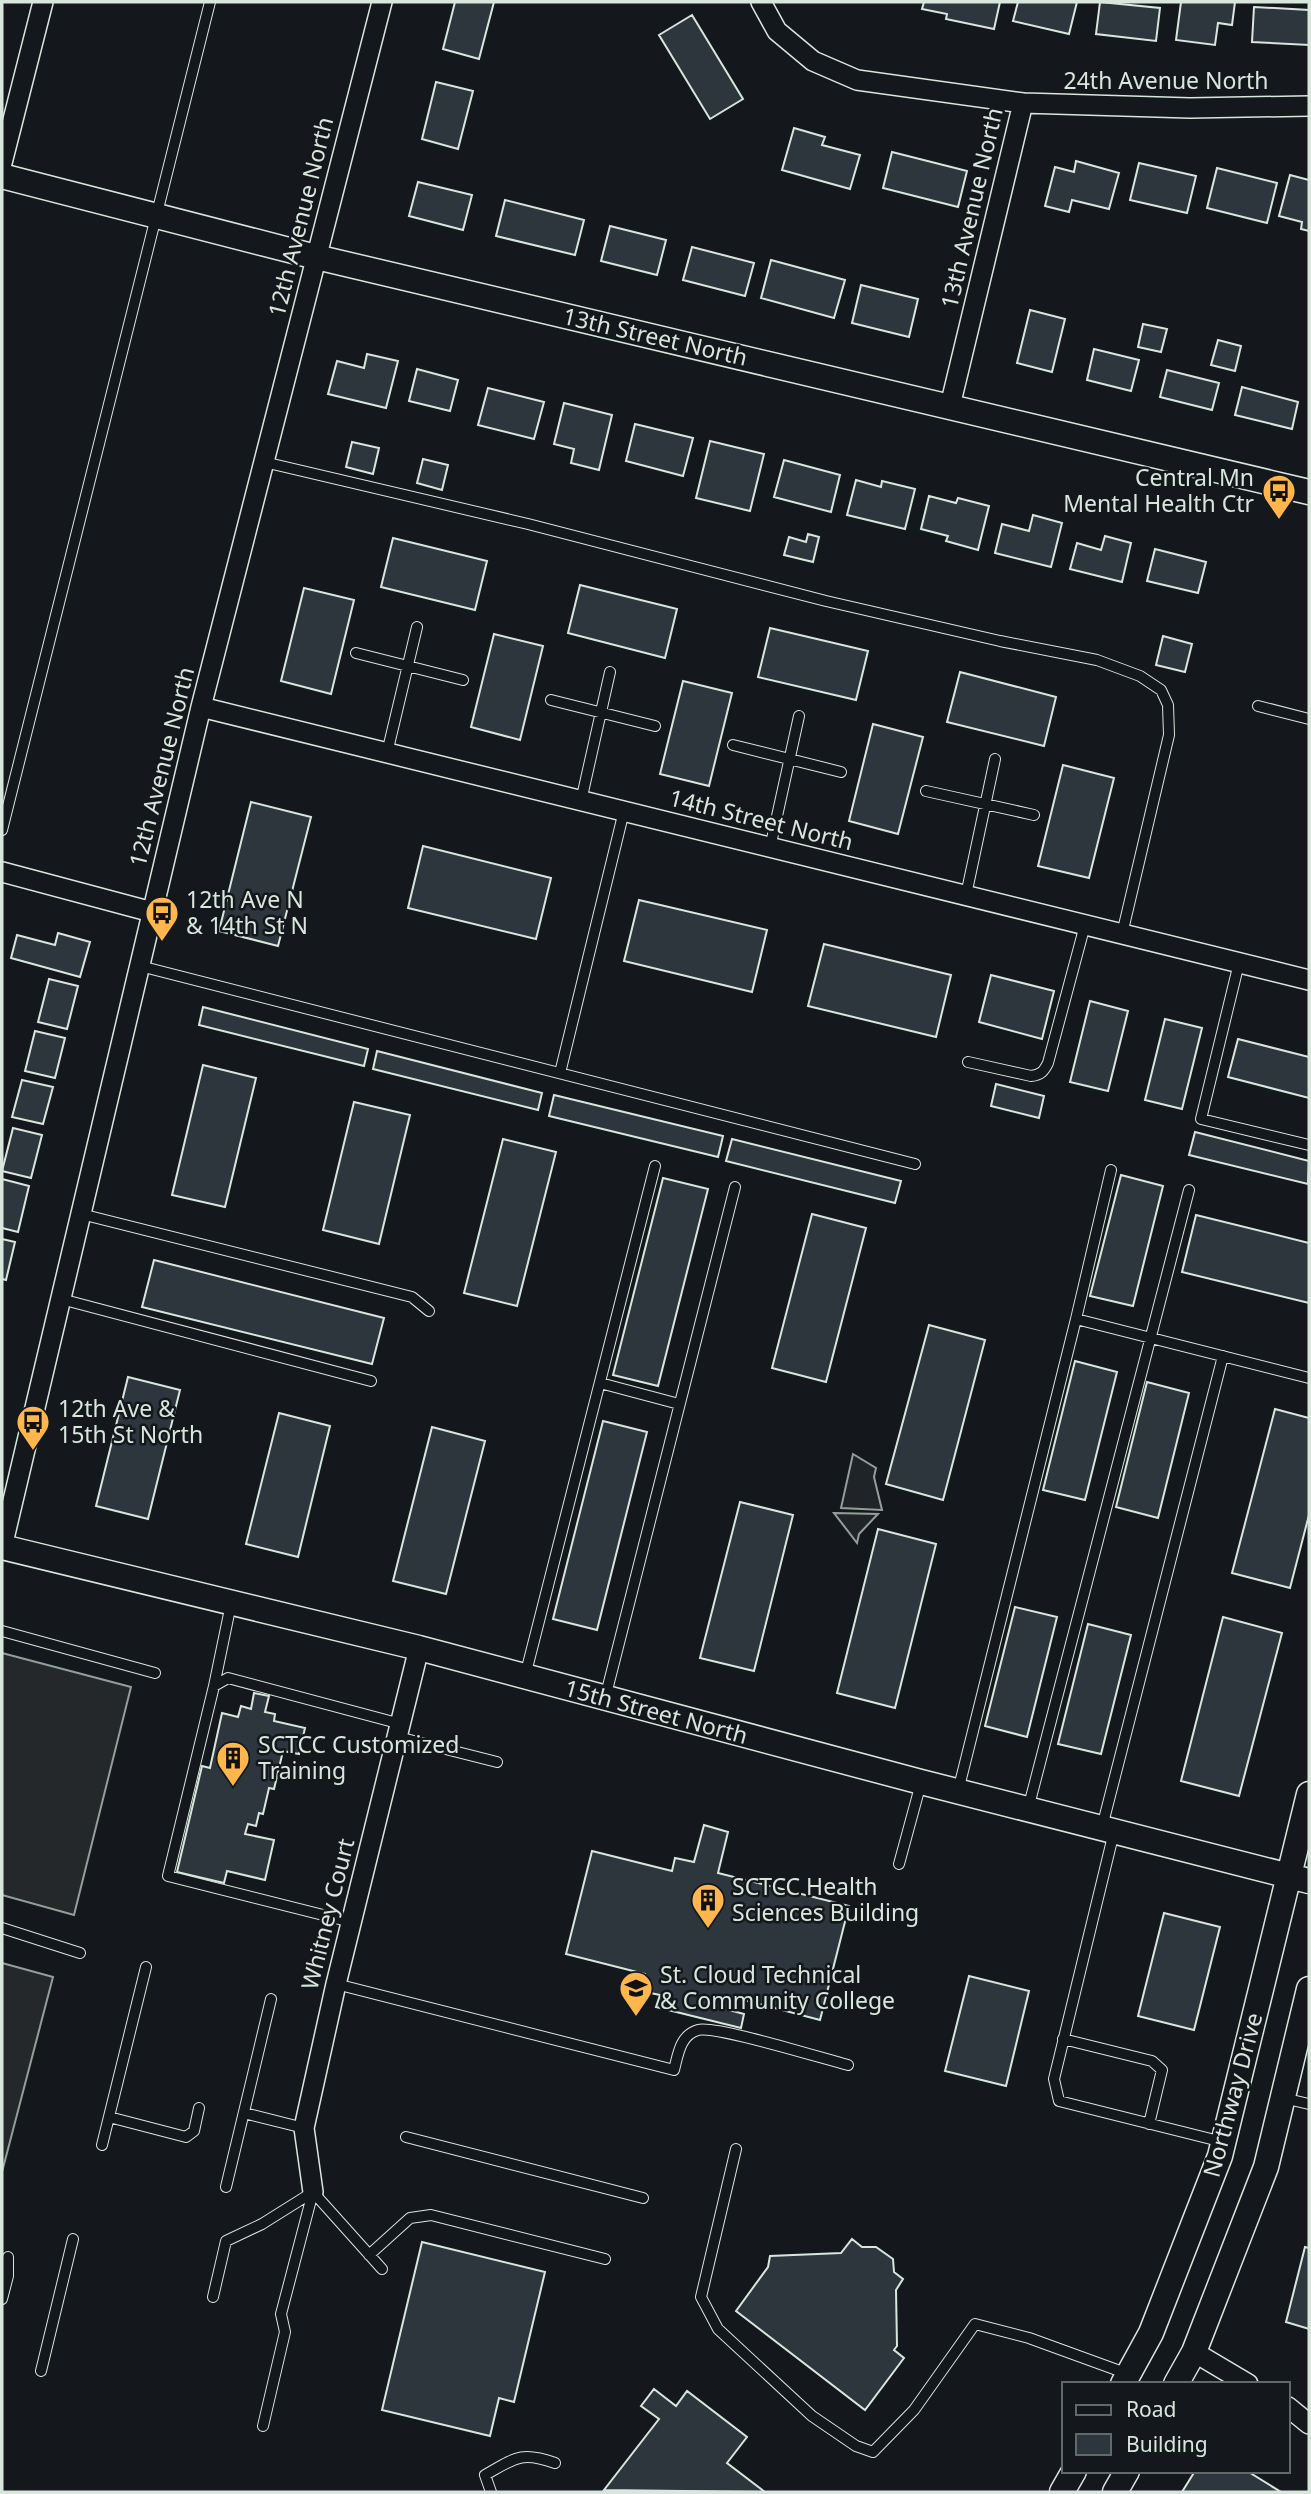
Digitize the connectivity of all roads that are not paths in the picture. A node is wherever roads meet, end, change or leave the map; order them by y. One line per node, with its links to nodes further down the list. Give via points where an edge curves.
1 (43, 2): 7 (street)
2 (210, 2): 9 (lane)
3 (382, 2): 10 (street, 12th Avenue North)
4 (761, 2): 5 (street, 13th Avenue North, via 777,31 813,61 857,80)
5 (1023, 103): 6 (street, 24th Avenue North); 11 (street, 13th Avenue North)
6 (1309, 106)
7 (2, 163)
8 (2, 176): 9 (street, 13th Street North)
9 (156, 216): 10 (street, 13th Street North); 36 (lane)
10 (316, 257): 11 (street, 13th Street North); 12 (street, 12th Avenue North)
11 (950, 406): 13 (street, 13th Street North)
12 (264, 462): 21 (street, 12th Avenue North); 42 (lane, via 826,601 1097,660 1140,676 1161,690 1168,705 1169,735)
13 (1309, 492)
14 (417, 627): 16 (lane)
15 (356, 653): 16 (lane)
16 (408, 666): 18 (lane); 27 (lane)
17 (610, 672): 22 (lane)
18 (463, 681)
19 (551, 700): 22 (lane)
20 (1258, 706): 24 (lane)
21 (201, 707): 27 (street, 14th Street North); 40 (street, 12th Avenue North)
22 (601, 713): 25 (lane); 32 (lane)
23 (799, 716): 29 (lane)
24 (1309, 719)
25 (655, 726)
26 (733, 745): 29 (lane)
27 (387, 753): 32 (street, 14th Street North)
28 (995, 759): 33 (lane)
29 (790, 760): 30 (lane); 37 (lane)
30 (841, 772)
31 (926, 790): 33 (lane)
32 (581, 801): 34 (street, 14th Street North)
33 (985, 804): 35 (lane); 39 (lane)
34 (624, 811): 37 (street, 14th Street North); 47 (lane)
35 (1034, 815)
36 (2, 830)
37 (771, 848): 39 (street, 14th Street North)
38 (2, 872): 40 (street)
39 (966, 895): 41 (street, 14th Street North)
40 (152, 912): 44 (street, 12th Avenue North)
41 (1085, 925): 42 (street, 14th Street North); 46 (lane, via 1044,1070 1031,1076)
42 (1122, 934): 43 (street, 14th Street North)
43 (1239, 963): 45 (street, 14th Street North); 48 (lane, via 1201,1119)
44 (140, 966): 47 (lane); 54 (street, 12th Avenue North)
45 (1309, 977)
46 (968, 1062)
47 (560, 1073): 49 (lane)
48 (1309, 1145)
49 (915, 1164)
50 (655, 1166): 62 (lane)
51 (1111, 1170): 57 (lane)
52 (735, 1187): 63 (lane)
53 (1189, 1190): 58 (lane)
54 (81, 1214): 55 (street, 12th Avenue North); 56 (lane, via 412,1297)
55 (61, 1299): 61 (lane); 64 (street, 12th Avenue North)
56 (429, 1311)
57 (1076, 1319): 58 (lane); 75 (lane)
58 (1151, 1338): 59 (lane); 77 (lane)
59 (1223, 1356): 60 (lane); 78 (lane)
60 (1309, 1378)
61 (371, 1381)
62 (600, 1383): 63 (lane); 69 (lane)
63 (679, 1404): 71 (lane)
64 (2, 1547): 65 (street, 15th Street North)
65 (231, 1603): 67 (street, 15th Street North); 70 (lane)
66 (2, 1631): 68 (lane)
67 (419, 1648): 69 (street, 15th Street North); 72 (street, Whitney Court)
68 (155, 1672)
69 (525, 1677): 71 (street, 15th Street North)
70 (214, 1686): 72 (lane, via 228,1678); 81 (lane, via 168,1876)
71 (605, 1698): 74 (street, 15th Street North)
72 (399, 1730): 73 (lane); 81 (street, Whitney Court)
73 (497, 1762)
74 (921, 1783): 75 (street, 15th Street North); 79 (lane)
75 (957, 1792): 77 (street, 15th Street North)
76 (1309, 1794): 80 (street, Northway Drive)
77 (1028, 1810): 78 (street, 15th Street North)
78 (1108, 1830): 80 (street, 15th Street North); 88 (lane)
79 (900, 1864)
80 (1299, 1878): 98 (street, Northway Drive)
81 (351, 1922): 85 (street, Whitney Court)
82 (2, 1928): 83 (lane)
83 (80, 1953)
84 (146, 1966): 94 (lane)
85 (336, 1984): 89 (lane, via 674,2070 681,2042 698,2030 721,2031); 96 (street, Whitney Court)
86 (1309, 1989): 90 (street, Northway Drive)
87 (271, 1999): 93 (lane)
88 (1063, 2039): 95 (lane, via 1054,2079 1059,2101); 95 (lane, via 1152,2061 1163,2070)
89 (848, 2065)
90 (1283, 2098): 91 (lane); 111 (street, Northway Drive, via 1266,2167)
91 (1309, 2104)
92 (199, 2108): 94 (lane, via 194,2130 186,2137)
93 (244, 2113): 96 (lane); 101 (lane)
94 (109, 2117): 99 (lane)
95 (1149, 2124): 98 (lane)
96 (304, 2128): 102 (street, Whitney Court)
97 (407, 2137): 103 (lane)
98 (1224, 2142): 113 (street, Northway Drive, via 1151,2333)
99 (103, 2145)
100 (736, 2149): 113 (lane, via 701,2297 718,2329 812,2416 856,2446 873,2452 914,2410 975,2324 1029,2338)
101 (226, 2188)
102 (313, 2192): 105 (lane); 109 (lane, via 226,2241); 118 (lane, via 282,2314 285,2332)
103 (643, 2198)
104 (74, 2239): 112 (lane)
105 (369, 2255): 107 (lane, via 410,2218 431,2215); 108 (lane)
106 (8, 2257): 110 (lane)
107 (605, 2259)
108 (382, 2269)
109 (213, 2297)
110 (2, 2299)
111 (1194, 2352): 114 (street, Northway Drive); 115 (street)
112 (41, 2371)
113 (1126, 2379)
114 (1177, 2382)
115 (1245, 2382)
116 (1290, 2409): 117 (street)
117 (1309, 2424)
118 (262, 2426)
119 (555, 2463): 122 (lane, via 536,2456 515,2457 485,2475)
120 (1073, 2473): 123 (street)
121 (1126, 2473): 124 (street)
122 (491, 2492)
123 (1062, 2492)
124 (1115, 2492)

